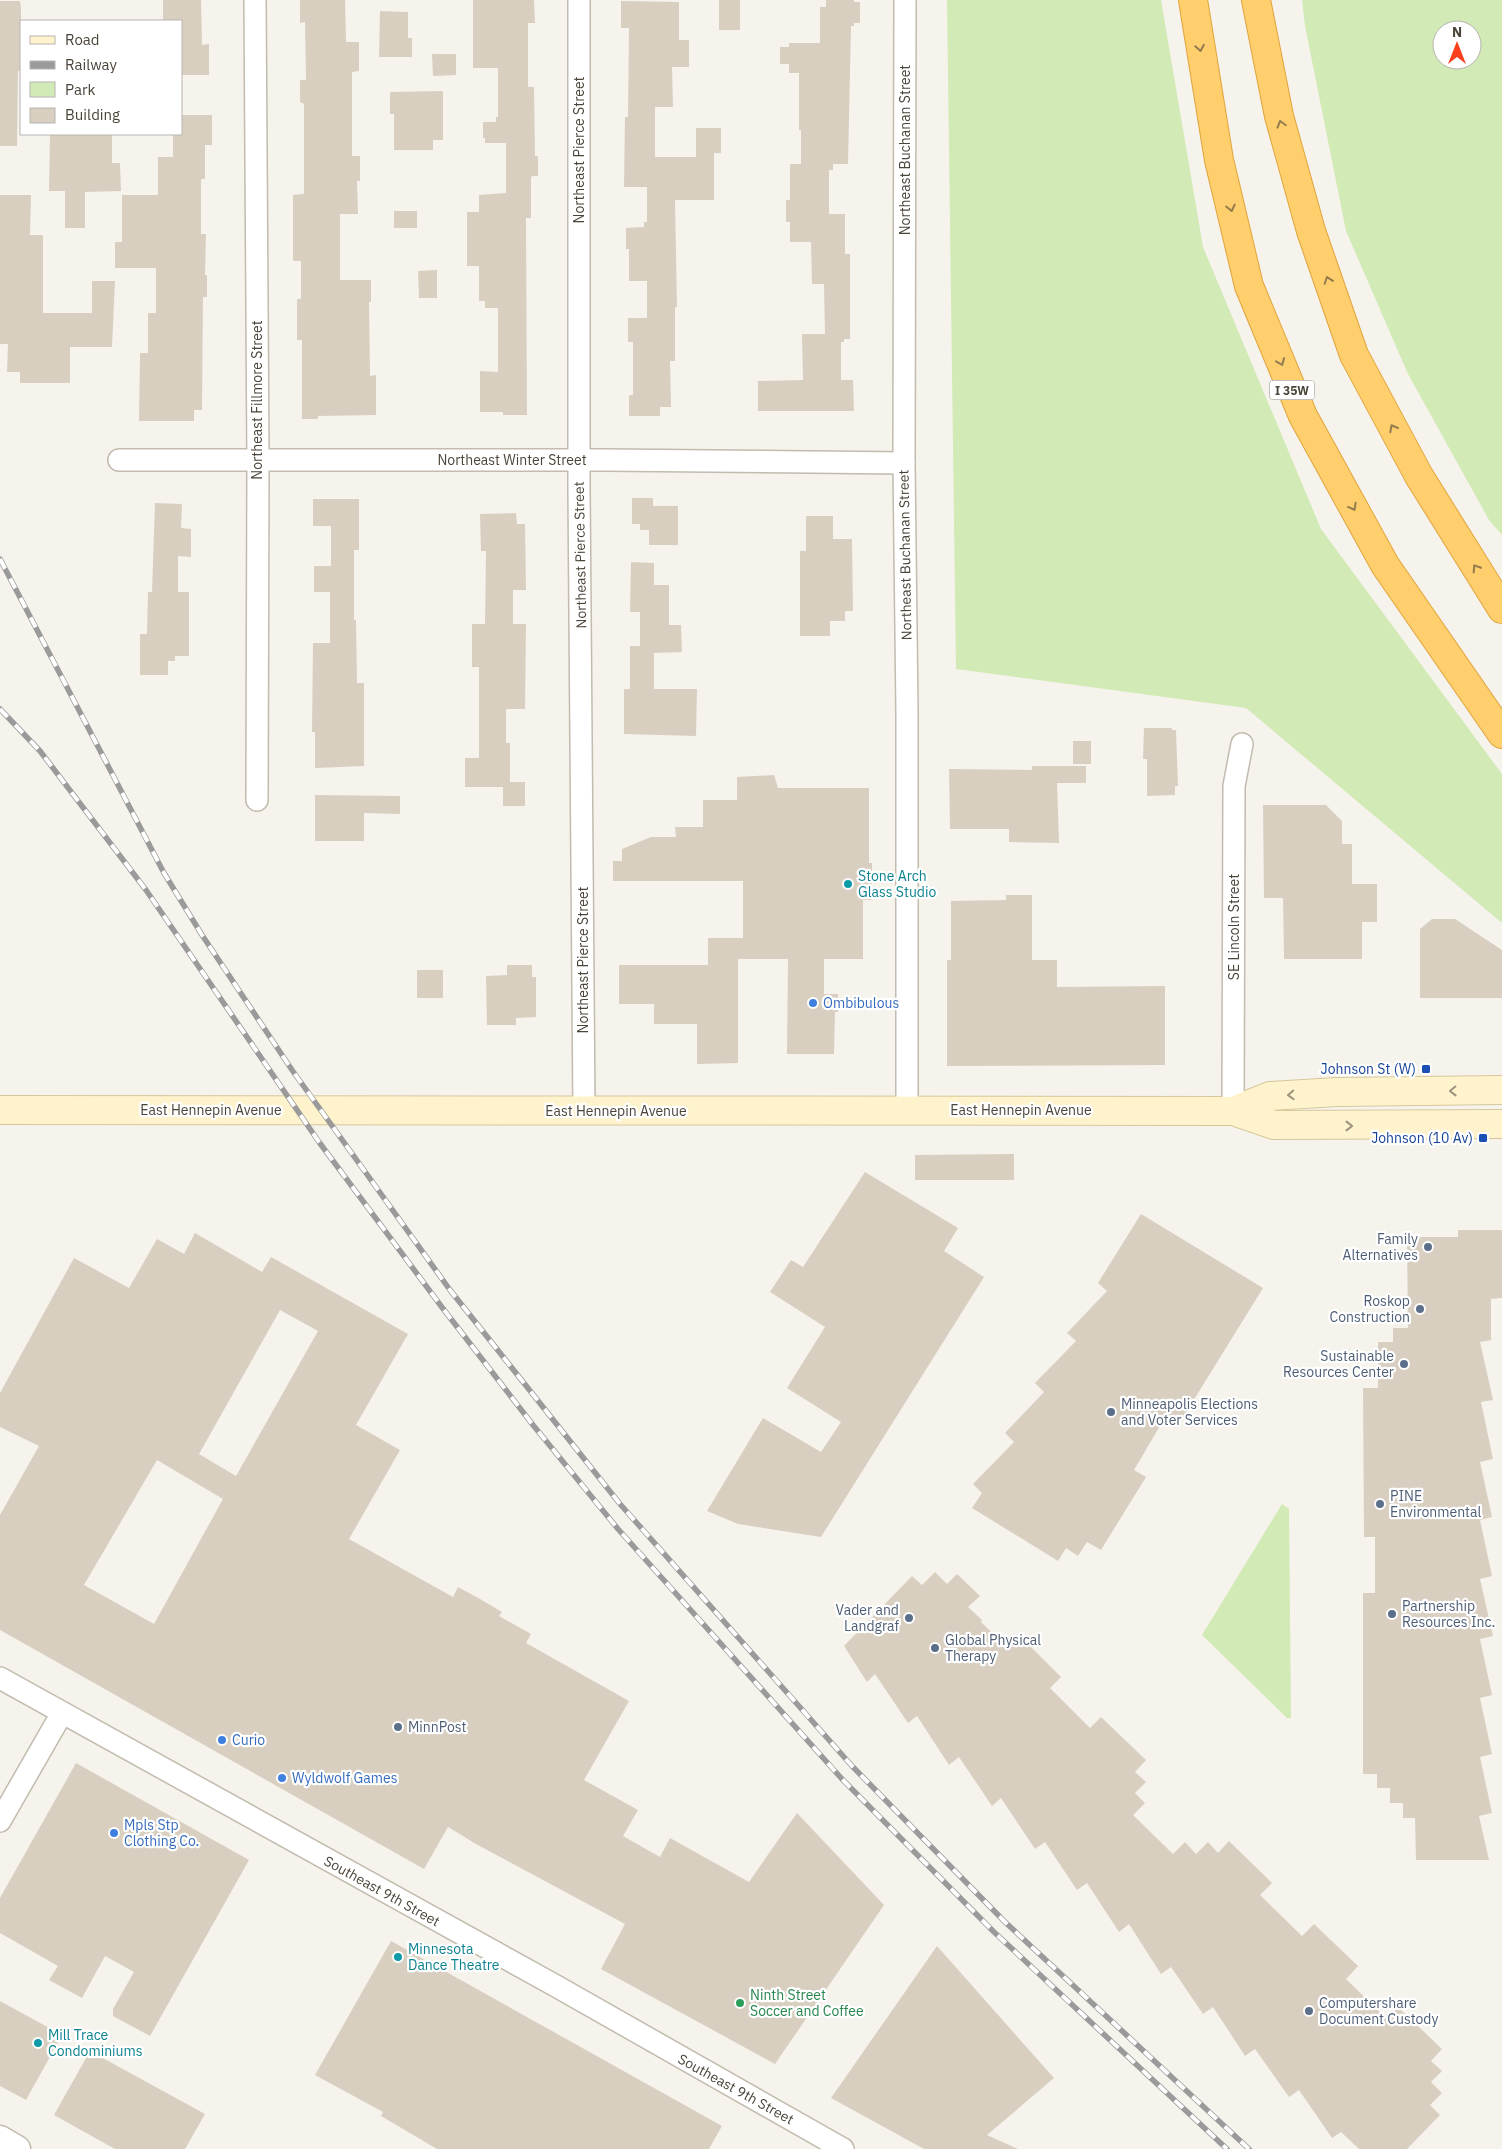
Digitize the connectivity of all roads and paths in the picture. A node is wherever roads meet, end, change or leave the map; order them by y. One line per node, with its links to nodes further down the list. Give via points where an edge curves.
1 (255, 0): 8 (street, Northeast Fillmore Street)
2 (579, 0): 7 (street, Northeast Pierce Street)
3 (905, 0): 9 (street, Northeast Buchanan Street)
4 (1193, 0): 11 (highway, I 35W, one-way to 11, via 1219,160 1250,286 1303,416 1385,565)
5 (1256, 0): 10 (highway, one-way to 5, via 1419,476 1354,355 1311,231 1279,116)
6 (120, 460): 8 (street, Northeast Winter Street)
7 (579, 460): 8 (street, Northeast Winter Street); 9 (street, Northeast Winter Street); 16 (street, Northeast Pierce Street)
8 (258, 461): 13 (street, Northeast Fillmore Street)
9 (904, 463): 17 (street, Northeast Buchanan Street)
10 (1502, 609)
11 (1502, 734)
12 (1242, 744): 18 (street, SE Lincoln Street, via 1234,786)
13 (257, 800)
14 (1502, 1090): 18 (main road, East Hennepin Avenue, one-way to 18, via 1270,1096)
15 (0, 1110): 16 (main road, East Hennepin Avenue)
16 (584, 1111): 17 (main road, East Hennepin Avenue)
17 (907, 1111): 18 (main road, East Hennepin Avenue)
18 (1233, 1111): 19 (main road, East Hennepin Avenue, one-way to 19, via 1274,1126)
19 (1502, 1124)
20 (0, 1678): 21 (street, Southeast 9th Street)
21 (62, 1712): 22 (street); 25 (street, Southeast 9th Street)
22 (0, 1821)
23 (0, 2140): 24 (street)
24 (17, 2149)
25 (843, 2149)

